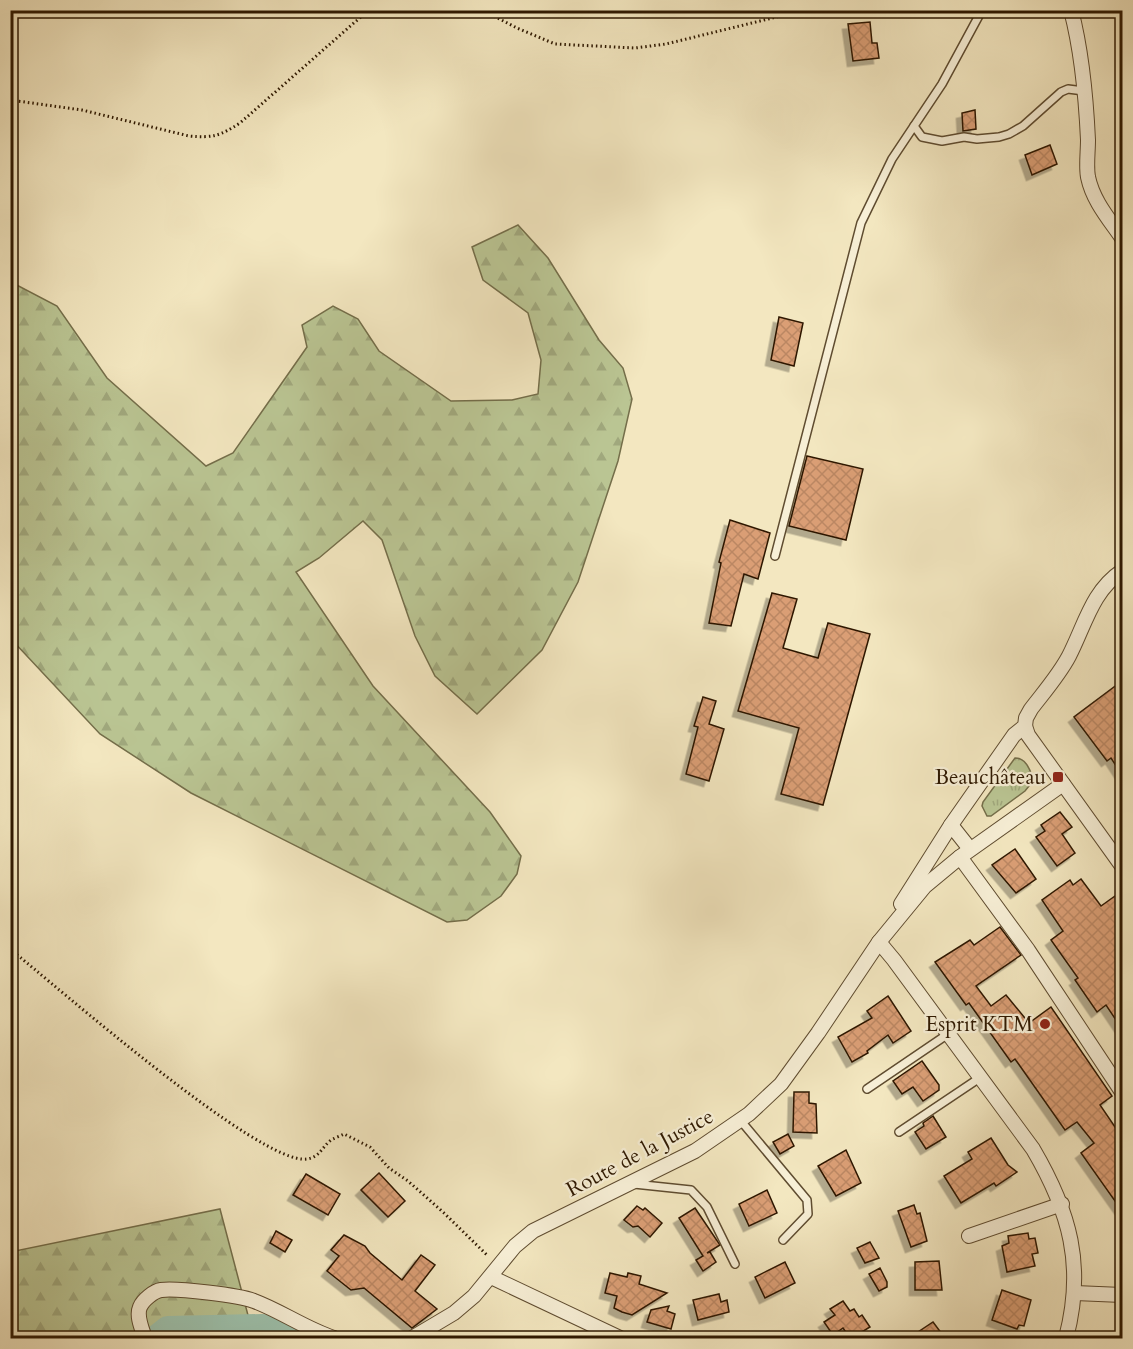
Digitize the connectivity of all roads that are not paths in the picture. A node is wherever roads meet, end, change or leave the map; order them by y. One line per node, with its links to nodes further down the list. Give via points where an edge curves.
1 (982, 10): 4 (lane)
2 (1071, 10): 3 (street)
3 (1084, 91): 4 (lane, via 1061,92 1009,134 942,141 922,137); 5 (street, via 1088,177 1097,203)
4 (914, 126): 6 (lane, via 892,159 861,223)
5 (1122, 238)
6 (775, 556)
7 (1122, 571): 8 (street, Route de la Justice, via 1110,579 1093,603 1069,656 1031,709)
8 (1025, 726): 9 (street); 10 (street, Route de la Justice, via 1014,735)
9 (1063, 784): 11 (street, Route de la Justice); 12 (street)
10 (951, 825): 11 (street); 13 (street, Route de la Justice)
11 (965, 853): 13 (street, Route de la Justice, via 925,886); 17 (street)
12 (1122, 866)
13 (879, 942): 14 (street); 18 (street, Route de la Justice, via 781,1084)
14 (948, 1034): 15 (street); 16 (lane)
15 (981, 1077): 19 (lane); 21 (street, via 1033,1149)
16 (867, 1089)
17 (1122, 1092)
18 (741, 1121): 20 (street, Route de la Justice); 23 (lane, via 807,1200 808,1214)
19 (899, 1132)
20 (632, 1184): 24 (lane, via 691,1190 707,1207); 25 (street, Route de la Justice, via 533,1231 515,1246)
21 (1062, 1204): 22 (street); 26 (street, via 1074,1263)
22 (969, 1236)
23 (783, 1240)
24 (735, 1264)
25 (491, 1277): 30 (street, Route de la Justice, via 454,1313); 31 (street)
26 (1075, 1293): 27 (street); 32 (street)
27 (1122, 1295)
28 (143, 1334): 29 (street, via 140,1307 160,1290 252,1300)
29 (334, 1338)
30 (412, 1338)
31 (620, 1338)
32 (1066, 1338)

